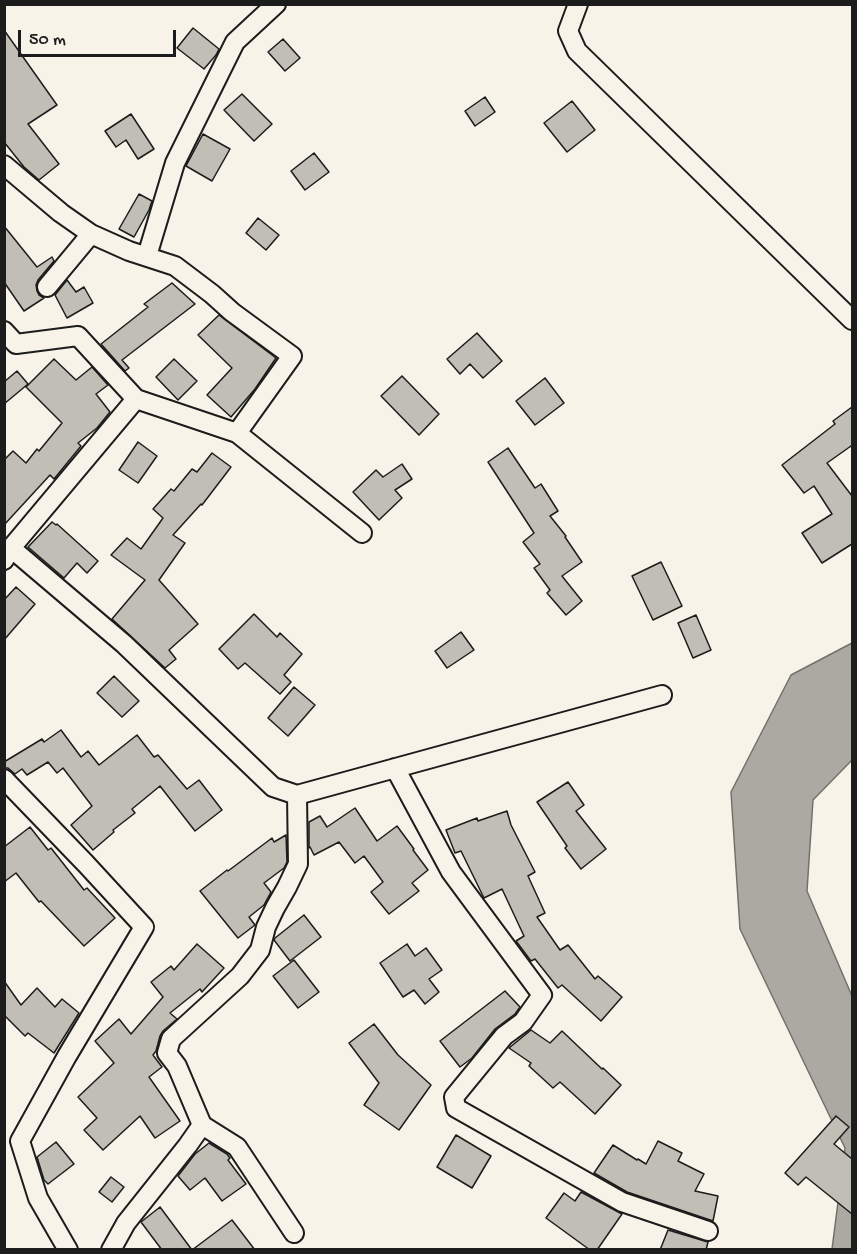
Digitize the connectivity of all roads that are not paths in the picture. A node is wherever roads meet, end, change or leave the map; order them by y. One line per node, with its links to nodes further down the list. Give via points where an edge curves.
1 (276, 4): 5 (street, via 235,42 175,163)
2 (578, 4): 7 (street, via 567,31 577,51)
3 (4, 165): 4 (street)
4 (91, 234): 5 (street); 6 (street)
5 (147, 256): 10 (street, via 175,266 291,356)
6 (47, 287)
7 (852, 320)
8 (4, 331): 9 (street, via 16,344 78,336)
9 (136, 399): 10 (street); 12 (street)
10 (237, 434): 11 (street)
11 (362, 533)
12 (8, 554): 16 (street, via 124,644 273,787)
13 (662, 695): 14 (street)
14 (395, 768): 16 (street); 18 (street, via 451,872 542,995 524,1022 504,1036 454,1097 456,1108 622,1202)
15 (4, 779): 20 (street, via 144,927 20,1141 38,1198)
16 (297, 795): 17 (street, via 298,864 266,927 260,950 240,976 171,1039 167,1053 177,1066)
17 (202, 1125): 19 (street, via 237,1147); 21 (street, via 126,1223)
18 (708, 1231)
19 (294, 1233)
20 (68, 1250)
21 (111, 1250)

